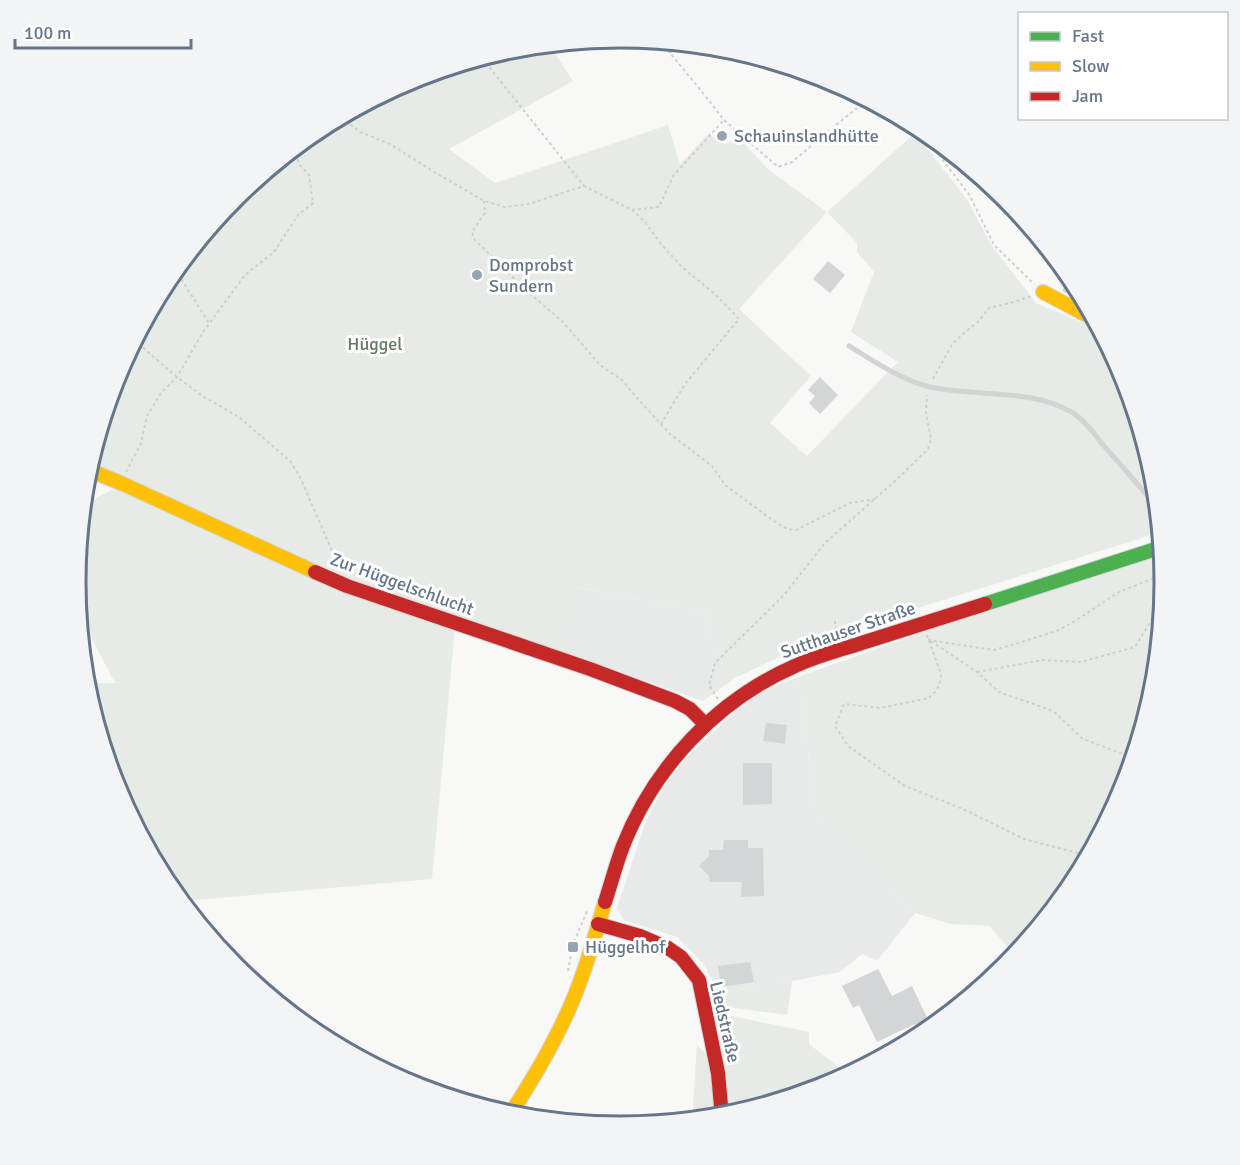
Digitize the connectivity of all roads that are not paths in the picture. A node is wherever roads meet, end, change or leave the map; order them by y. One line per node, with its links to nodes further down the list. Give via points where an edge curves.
1 (1043, 292): 2 (street)
2 (1081, 312)
3 (849, 346): 5 (lane, via 929,386 1057,405 1090,429)
4 (97, 474): 7 (street, Zur Hüggelschlucht, via 347,586 675,701)
5 (1147, 495)
6 (1153, 550): 7 (street, Sutthauser Straße, via 788,669 739,697)
7 (705, 724): 8 (street, Sutthauser Straße, via 677,754 646,798 624,846)
8 (598, 924): 9 (street, Sutthauser Straße, via 565,1018); 10 (street, Liedstraße, via 668,948 681,957 699,980)
9 (515, 1107)
10 (721, 1107)

